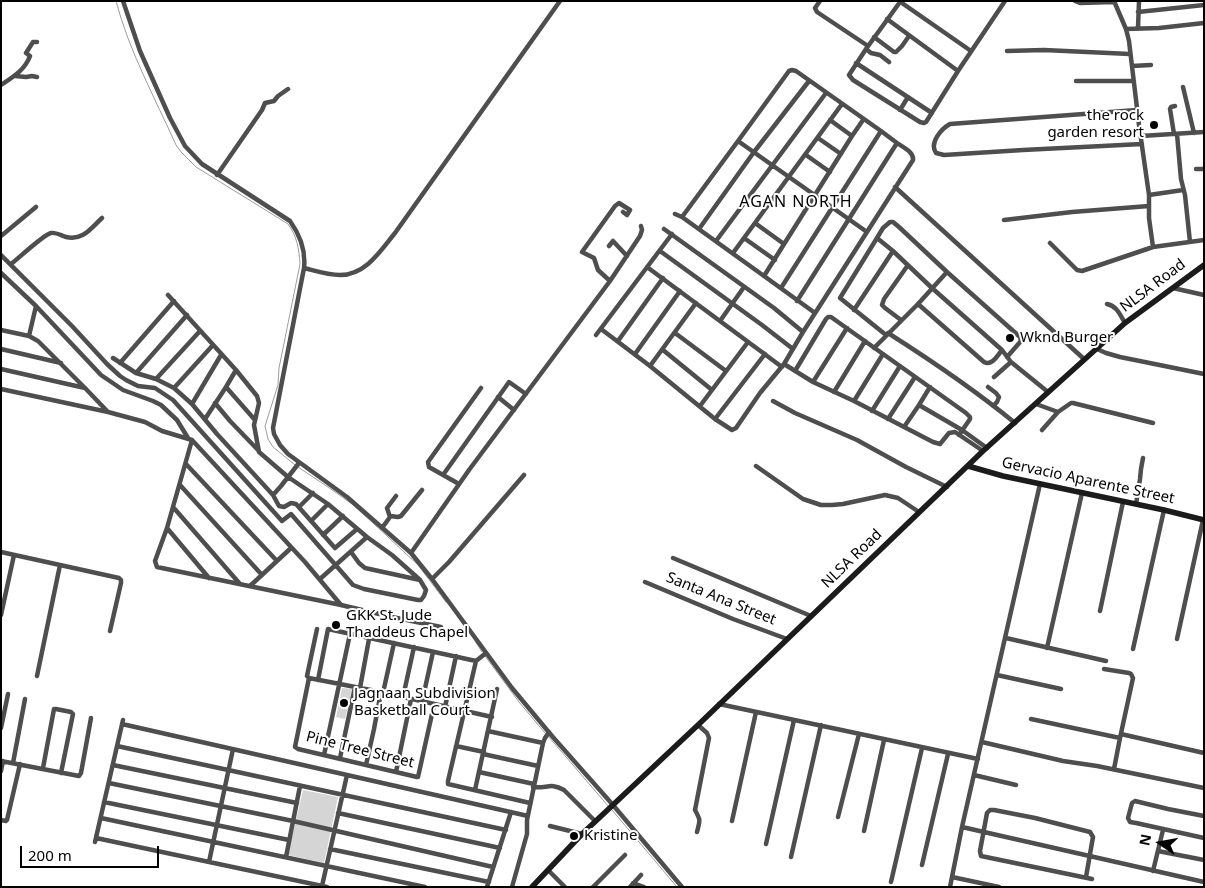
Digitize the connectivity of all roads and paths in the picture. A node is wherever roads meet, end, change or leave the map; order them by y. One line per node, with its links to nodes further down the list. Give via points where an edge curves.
1 (122, 1): 64 (street, via 140,51 185,146)
2 (560, 1): 105 (street, via 370,263 354,272 339,275)
3 (820, 1): 21 (street, via 815,8 817,12)
4 (1005, 1): 22 (street)
5 (1075, 1): 9 (street)
6 (1139, 1): 13 (street)
7 (1175, 1): 12 (street)
8 (900, 2): 14 (street); 22 (street)
9 (1114, 2): 17 (street)
10 (1194, 4): 11 (street); 12 (street)
11 (1204, 5)
12 (1175, 8): 13 (street)
13 (1138, 12): 16 (street)
14 (887, 19): 18 (street); 19 (street)
15 (1204, 23): 16 (street)
16 (1138, 28): 17 (street)
17 (1126, 29): 24 (street)
18 (909, 36): 19 (street, via 896,52); 29 (street)
19 (874, 37): 21 (street)
20 (37, 42): 30 (street, via 33,42 26,53 30,56 28,62)
21 (867, 47): 25 (street, via 871,53); 26 (street)
22 (972, 51): 29 (street)
23 (1007, 51): 24 (street)
24 (1130, 54): 28 (street)
25 (889, 62)
26 (856, 63): 39 (street); 42 (street, via 850,77)
27 (1151, 65): 28 (street)
28 (1132, 66): 34 (street)
29 (958, 71): 44 (street)
30 (15, 76): 31 (street); 35 (street)
31 (37, 77)
32 (810, 81): 38 (street); 54 (street, via 794,70 789,71); 57 (street)
33 (1076, 81): 34 (street)
34 (1134, 81): 43 (street)
35 (1, 85)
36 (1183, 87): 49 (street)
37 (288, 90): 64 (street, via 274,101 265,103)
38 (826, 92): 40 (street); 60 (street)
39 (908, 97): 42 (street); 44 (street)
40 (842, 104): 45 (street); 46 (street)
41 (1175, 106): 50 (street, via 1170,109)
42 (900, 110): 44 (street, via 924,123)
43 (1137, 110): 52 (street); 56 (street, via 950,124 940,132 934,149 944,155)
44 (932, 113)
45 (830, 120): 51 (street); 53 (street)
46 (864, 120): 47 (street); 51 (street)
47 (881, 131): 55 (street); 72 (street)
48 (1204, 132): 49 (street)
49 (1194, 133): 50 (street)
50 (1175, 134): 52 (street); 67 (street)
51 (852, 136): 58 (street)
52 (1141, 136): 56 (street)
53 (818, 138): 58 (street); 59 (street)
54 (738, 141): 57 (street); 75 (street)
55 (897, 142): 66 (street, via 914,157); 77 (street)
56 (1142, 144): 69 (street)
57 (754, 152): 60 (street); 80 (street)
58 (841, 154): 63 (street)
59 (806, 155): 63 (street); 65 (street)
60 (772, 164): 65 (street); 89 (street)
61 (1196, 169): 62 (street)
62 (1204, 169)
63 (830, 172): 68 (street)
64 (217, 175): 105 (street, via 290,221 302,244)
65 (789, 176): 68 (street); 79 (street)
66 (895, 187): 83 (street); 156 (street)
67 (1184, 190): 69 (street); 90 (street)
68 (815, 195): 72 (street); 91 (street)
69 (1149, 195): 70 (street)
70 (1148, 206): 78 (street); 94 (street)
71 (36, 207): 85 (street)
72 (832, 207): 77 (street); 112 (street)
73 (623, 212): 110 (street, via 627,215 630,210 620,203 614,206 582,252 594,258 598,270)
74 (675, 214): 75 (street)
75 (682, 217): 80 (street)
76 (102, 218): 101 (street, via 84,235 74,239 55,233 46,236)
77 (849, 220): 83 (street); 119 (street)
78 (1004, 220)
79 (755, 223): 86 (street); 91 (street)
80 (699, 228): 89 (street)
81 (640, 229): 99 (street, via 640,236)
82 (664, 229): 84 (street)
83 (867, 232): 126 (street)
84 (672, 234): 95 (street); 111 (street)
85 (1, 236)
86 (744, 238): 97 (street); 100 (street)
87 (877, 238): 96 (street); 106 (street, via 883,228 893,222); 125 (street, via 841,296 841,300)
88 (1204, 240): 90 (street)
89 (716, 241): 97 (street)
90 (1190, 242): 94 (street)
91 (784, 244): 100 (street)
92 (1050, 244): 94 (street, via 1082,271)
93 (609, 246): 99 (street, via 613,241)
94 (1153, 247)
95 (660, 251): 104 (street); 121 (street)
96 (893, 251): 102 (street); 125 (street)
97 (733, 253): 108 (street)
98 (1, 255): 101 (street)
99 (627, 256): 110 (street)
100 (774, 260): 108 (street)
101 (11, 264): 256 (street, via 120,376 138,386 155,388 173,400 282,521 291,514)
102 (908, 264): 113 (street); 128 (street, via 883,302 883,307)
103 (1204, 265): 114 (main road, NLSA Road)
104 (648, 267): 109 (street); 132 (street)
105 (304, 268): 214 (street, via 273,428 280,445)
106 (947, 272): 113 (street); 154 (street, via 1020,337 1021,341)
107 (1, 273): 124 (street)
108 (764, 276): 112 (street)
109 (663, 278): 115 (street); 140 (street)
110 (610, 281): 183 (street)
111 (744, 286): 121 (street); 135 (street)
112 (781, 288): 119 (street)
113 (932, 288): 122 (street); 149 (street)
114 (1173, 288): 117 (street); 130 (main road, NLSA Road)
115 (680, 291): 120 (street); 151 (street)
116 (168, 295): 118 (street)
117 (1204, 295)
118 (174, 301): 127 (street); 159 (street)
119 (797, 301): 126 (street)
120 (696, 303): 129 (street); 136 (street)
121 (732, 304): 129 (street); 146 (street)
122 (918, 304): 128 (street); 149 (street, via 986,364)
123 (1107, 304): 130 (street, via 1116,308)
124 (36, 306): 139 (street); 207 (street, via 101,374 123,390 161,405)
125 (854, 310): 137 (street)
126 (815, 313): 135 (street)
127 (187, 315): 134 (street); 167 (street)
128 (901, 320): 137 (street)
129 (720, 321): 142 (street)
130 (1125, 323): 147 (main road, NLSA Road)
131 (847, 328): 141 (street); 165 (street, via 832,317 828,318); 172 (street)
132 (601, 329): 138 (street); 140 (street)
133 (1, 330): 139 (street)
134 (200, 331): 143 (street); 171 (street)
135 (803, 332): 146 (street)
136 (675, 334): 148 (street); 166 (street)
137 (887, 334): 144 (street); 192 (street, via 934,362)
138 (596, 335)
139 (29, 336): 158 (street)
140 (618, 341): 151 (street)
141 (865, 341): 144 (street); 181 (street)
142 (748, 342): 152 (street); 166 (street)
143 (212, 345): 150 (street); 177 (street)
144 (874, 348): 153 (street)
145 (1, 349): 158 (street)
146 (793, 349): 161 (street)
147 (1097, 349): 156 (main road, NLSA Road); 168 (street, via 1120,357)
148 (663, 350): 160 (street); 180 (street)
149 (1002, 350): 154 (street)
150 (221, 354): 164 (street); 188 (street)
151 (635, 354): 160 (street)
152 (765, 354): 161 (street); 198 (street)
153 (883, 354): 162 (street); 186 (street)
154 (1007, 356): 157 (street)
155 (113, 358): 159 (street)
156 (1084, 359): 182 (main road, NLSA Road)
157 (1012, 362): 170 (street); 182 (street)
158 (61, 363): 176 (street)
159 (120, 363): 167 (street)
160 (650, 366): 191 (street)
161 (783, 366): 165 (street); 198 (street, via 736,428 730,429)
162 (900, 366): 169 (street); 194 (street)
163 (1, 370): 176 (street)
164 (236, 370): 173 (street); 200 (street, via 259,400)
165 (795, 371): 172 (street)
166 (726, 372): 180 (street)
167 (136, 373): 171 (street)
168 (1204, 374)
169 (916, 377): 174 (street); 199 (street)
170 (994, 377)
171 (156, 379): 177 (street)
172 (813, 382): 181 (street)
173 (226, 386): 187 (street); 200 (street)
174 (930, 387): 190 (street); 205 (street, via 969,415 970,419)
175 (988, 387): 192 (street, via 999,397)
176 (85, 388): 195 (street)
177 (174, 388): 188 (street)
178 (482, 388): 218 (street, via 428,462 429,467)
179 (1, 389): 195 (street)
180 (712, 390): 191 (street)
181 (834, 392): 186 (street)
182 (1048, 392): 189 (main road, NLSA Road)
183 (526, 394): 184 (street, via 509,382); 193 (street)
184 (498, 397): 193 (street); 218 (street)
185 (773, 401): 224 (street)
186 (854, 401): 194 (street)
187 (215, 403): 197 (street); 209 (street)
188 (192, 404): 197 (street)
189 (1036, 404): 196 (street); 202 (main road, NLSA Road)
190 (919, 405): 203 (street); 205 (street)
191 (700, 406): 198 (street)
192 (993, 406): 202 (street)
193 (514, 410): 221 (street)
194 (872, 411): 199 (street)
195 (108, 412): 207 (street)
196 (1058, 412): 201 (street, via 1073,403); 204 (street)
197 (205, 419): 228 (street)
198 (714, 419)
199 (888, 419): 203 (street)
200 (255, 420): 206 (street)
201 (1153, 422)
202 (1015, 423): 211 (main road, NLSA Road)
203 (904, 427): 205 (street, via 937,444 951,432)
204 (1042, 430)
205 (961, 433): 208 (street); 210 (street)
206 (256, 434): 209 (street); 212 (street)
207 (191, 439): 215 (street); 246 (street)
208 (976, 439): 210 (street); 211 (street)
209 (248, 440): 212 (street)
210 (972, 444): 211 (street)
211 (985, 450): 217 (main road, NLSA Road)
212 (260, 452): 220 (street)
213 (1143, 458): 232 (street)
214 (298, 463): 220 (street); 242 (street, via 347,497)
215 (186, 464): 223 (street); 254 (street)
216 (756, 466): 236 (street, via 803,499 820,505 832,506 885,495 898,498)
217 (968, 466): 222 (main road, Gervacio Aparente Street); 224 (main road, NLSA Road)
218 (443, 475): 221 (street)
219 (524, 475): 260 (street)
220 (288, 477): 226 (street); 228 (street)
221 (459, 484): 251 (street)
222 (1040, 484): 227 (main road, Gervacio Aparente Street); 273 (street)
223 (180, 485): 233 (street); 257 (street)
224 (947, 487): 236 (main road, NLSA Road)
225 (422, 490): 238 (street, via 401,516)
226 (313, 493): 231 (street); 234 (street)
227 (1082, 493): 230 (main road, Gervacio Aparente Street); 279 (street)
228 (273, 495): 234 (street, via 281,507 292,503)
229 (396, 496): 238 (street, via 387,508)
230 (1123, 502): 232 (main road, Gervacio Aparente Street); 266 (street)
231 (328, 504): 237 (street); 240 (street)
232 (1136, 504): 235 (main road, Gervacio Aparente Street)
233 (173, 507): 241 (street); 263 (street)
234 (299, 507): 240 (street)
235 (1164, 510): 239 (main road, Gervacio Aparente Street); 280 (street)
236 (919, 512): 268 (main road, NLSA Road)
237 (344, 516): 243 (street); 244 (street)
238 (390, 516): 242 (street)
239 (1204, 520): 276 (street)
240 (311, 521): 244 (street)
241 (167, 528): 258 (street); 258 (street, via 156,565)
242 (382, 528): 251 (street)
243 (357, 529): 245 (street); 247 (street)
244 (323, 535): 247 (street)
245 (367, 537): 249 (street); 261 (street)
246 (291, 548): 254 (street); 259 (street)
247 (335, 548): 250 (street)
248 (1, 552): 252 (street)
249 (351, 552): 256 (street); 261 (street, via 365,568)
250 (339, 553)
251 (411, 553): 260 (street)
252 (14, 555): 255 (street); 267 (street)
253 (673, 558): 268 (street)
254 (277, 561): 257 (street)
255 (60, 565): 271 (street, via 121,580); 288 (street)
256 (336, 566): 259 (street); 261 (street, via 356,586 419,600 426,592)
257 (262, 575): 264 (street)
258 (209, 578): 263 (street)
259 (320, 579): 265 (street)
260 (432, 579): 282 (street)
261 (420, 580)
262 (645, 582): 275 (street, Santa Ana Street)
263 (240, 584): 264 (street)
264 (250, 586): 265 (street)
265 (341, 605): 269 (street)
266 (1100, 611)
267 (1, 615)
268 (811, 616): 275 (main road, NLSA Road)
269 (441, 627)
270 (317, 629): 289 (street, via 307,676)
271 (110, 631)
272 (350, 634): 274 (street); 290 (street, via 328,629); 291 (street)
273 (1006, 638): 279 (street); 287 (street)
274 (369, 639): 277 (street); 292 (street)
275 (787, 639): 301 (main road, NLSA Road)
276 (1177, 639)
277 (394, 644): 278 (street); 295 (street)
278 (414, 648): 281 (street); 297 (street)
279 (1047, 648): 285 (street)
280 (1133, 649)
281 (433, 652): 283 (street); 300 (street)
282 (486, 653): 284 (street); 316 (street)
283 (456, 656): 284 (street); 303 (street)
284 (476, 661): 304 (street)
285 (1106, 662)
286 (1104, 669): 315 (street, via 1129,673 1133,678)
287 (997, 675): 294 (street); 318 (street)
288 (37, 676)
289 (310, 678): 290 (street); 326 (street, Pine Tree Street, via 295,746)
290 (318, 680): 291 (street)
291 (340, 684): 292 (street); 326 (street)
292 (358, 687): 295 (street); 327 (street)
293 (497, 689): 306 (street)
294 (1061, 690)
295 (382, 692): 297 (street); 333 (street)
296 (8, 694): 312 (street)
297 (403, 697): 299 (street)
298 (25, 699): 330 (street)
299 (411, 699): 300 (street); 339 (street)
300 (422, 702): 302 (street)
301 (719, 704): 305 (street); 310 (main road, NLSA Road)
302 (434, 705): 303 (street); 339 (street, Pine Tree Street, via 418,777)
303 (445, 707): 304 (street)
304 (464, 711): 306 (street); 320 (street)
305 (756, 712): 309 (street); 366 (street)
306 (492, 717): 313 (street)
307 (91, 718): 341 (street, via 80,776)
308 (1031, 719): 315 (street)
309 (794, 720): 311 (street); 380 (street)
310 (698, 725): 356 (main road, NLSA Road); 374 (street, via 709,738 695,810 700,820)
311 (821, 725): 314 (street); 386 (street)
312 (1, 728)
313 (488, 731): 316 (street); 323 (street)
314 (858, 734): 317 (street); 361 (street)
315 (1120, 736): 324 (street); 336 (street)
316 (546, 737): 334 (street); 356 (street)
317 (884, 740): 321 (street); 373 (street)
318 (982, 742): 328 (street); 336 (street)
319 (117, 746): 322 (street, via 123,722); 332 (street); 337 (street)
320 (456, 746): 323 (street); 350 (street, via 448,784)
321 (922, 748): 325 (street); 399 (street)
322 (232, 749): 337 (street); 342 (street)
323 (483, 753): 334 (street); 340 (street)
324 (1204, 753)
325 (948, 754): 328 (street); 390 (street)
326 (324, 755): 327 (street, Pine Tree Street)
327 (340, 758): 333 (street, Pine Tree Street)
328 (978, 759): 343 (street)
329 (2, 761): 330 (street); 338 (street)
330 (13, 763): 331 (street)
331 (20, 764): 335 (street); 363 (street, via 8,820)
332 (113, 765): 344 (street); 348 (street)
333 (366, 765): 339 (street, Pine Tree Street)
334 (538, 766): 347 (street)
335 (42, 768): 341 (street); 341 (street, via 54,709 71,712)
336 (1114, 769): 349 (street)
337 (228, 770): 346 (street); 348 (street)
338 (1, 771)
339 (396, 772)
340 (480, 772): 347 (street); 350 (street)
341 (61, 773)
342 (347, 775): 351 (street); 357 (street)
343 (974, 775): 345 (street); 369 (street)
344 (109, 783): 352 (street); 355 (street)
345 (1016, 785)
346 (300, 786): 351 (street); 353 (street)
347 (534, 786): 354 (street); 365 (street, via 552,785 564,790)
348 (224, 788): 353 (street); 355 (street)
349 (1204, 788)
350 (476, 790): 354 (street)
351 (342, 795): 358 (street); 370 (street)
352 (104, 802): 362 (street); 367 (street)
353 (297, 803): 364 (street)
354 (530, 803): 359 (street)
355 (221, 806): 364 (street); 367 (street)
356 (611, 807): 365 (main road, NLSA Road); 410 (street)
357 (511, 812): 359 (street); 370 (street)
358 (338, 814): 372 (street); 381 (street)
359 (528, 816): 405 (street, via 527,834)
360 (1204, 816): 371 (street, via 1133,801 1128,818 1130,822)
361 (838, 817)
362 (101, 818): 379 (street); 389 (street, via 96,840)
363 (1, 820)
364 (293, 821): 372 (street); 378 (street)
365 (596, 821): 376 (main road, NLSA Road)
366 (732, 821)
367 (217, 825): 378 (street); 379 (street)
368 (550, 826): 376 (street)
369 (962, 827): 375 (street); 396 (street)
370 (506, 830): 381 (street)
371 (1163, 830): 377 (street); 383 (street)
372 (334, 831): 382 (street); 392 (street)
373 (864, 831)
374 (697, 832)
375 (983, 832): 387 (street); 387 (street, via 987,813 991,810 1035,818 1090,832 1093,837); 397 (street, via 981,856)
376 (582, 834): 393 (main road, NLSA Road)
377 (1204, 838)
378 (289, 840): 385 (street)
379 (213, 842): 385 (street); 389 (street)
380 (766, 844)
381 (500, 848): 392 (street)
382 (330, 849): 391 (street); 401 (street)
383 (1158, 851): 388 (street); 394 (street)
384 (625, 856): 408 (street)
385 (286, 857): 391 (street)
386 (791, 857)
387 (1090, 857): 394 (street); 397 (street)
388 (1204, 860)
389 (209, 862): 403 (street)
390 (922, 865)
391 (327, 866): 403 (street); 404 (street)
392 (494, 867): 401 (street)
393 (548, 870): 406 (main road, NLSA Road); 407 (street)
394 (1153, 871): 400 (street)
395 (641, 875): 402 (street)
396 (952, 877): 411 (street); 412 (street)
397 (1086, 877): 398 (street)
398 (1092, 879)
399 (891, 882)
400 (1204, 882)
401 (488, 884)
402 (631, 885): 409 (street)
403 (325, 886)
404 (425, 887)
405 (512, 887)
406 (532, 887)
407 (565, 887)
408 (593, 887)
409 (644, 887)
410 (682, 887)
411 (950, 887)
412 (999, 887)

